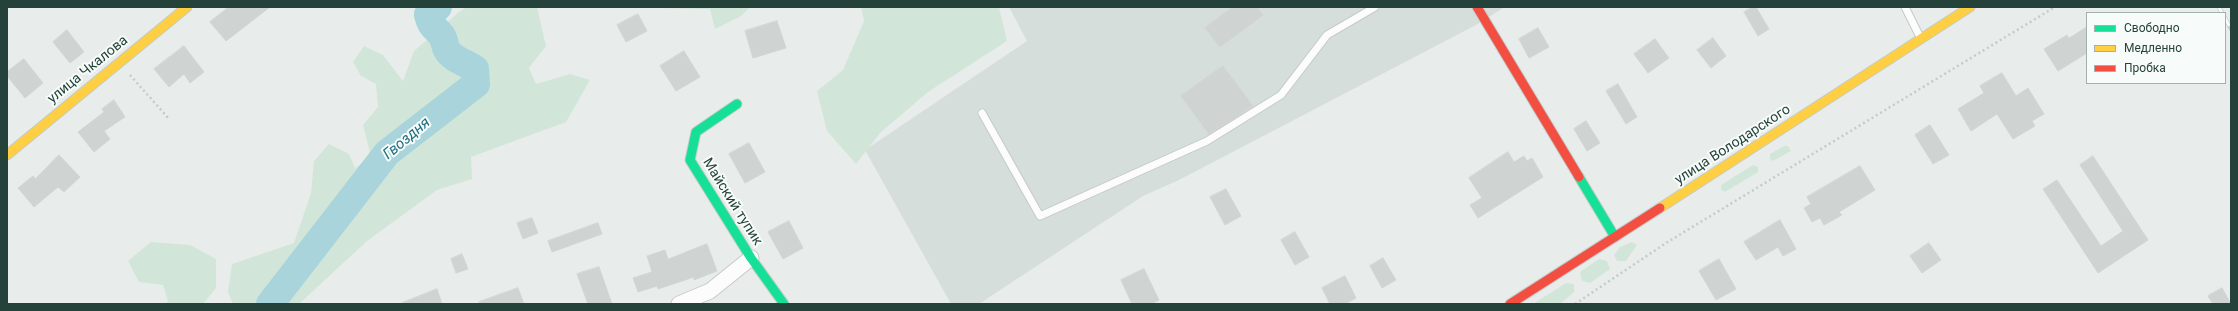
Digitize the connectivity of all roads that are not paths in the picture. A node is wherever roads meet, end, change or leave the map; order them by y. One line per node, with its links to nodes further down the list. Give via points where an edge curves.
1 (187, 7): 9 (street, улица Чкалова)
2 (1375, 7): 8 (lane, via 1326,35 1281,95 1274,100 1207,141 1040,216)
3 (1476, 7): 10 (street)
4 (1905, 7): 6 (lane)
5 (1970, 7): 6 (street, улица Володарского)
6 (1921, 39): 10 (street, улица Володарского)
7 (737, 104): 11 (street, Майский тупик, via 696,132 690,160)
8 (982, 113)
9 (7, 155)
10 (1615, 237): 14 (street, улица Володарского)
11 (751, 258): 12 (street, via 710,291); 13 (street, Майский тупик)
12 (679, 304)
13 (784, 304)
14 (1510, 304)

